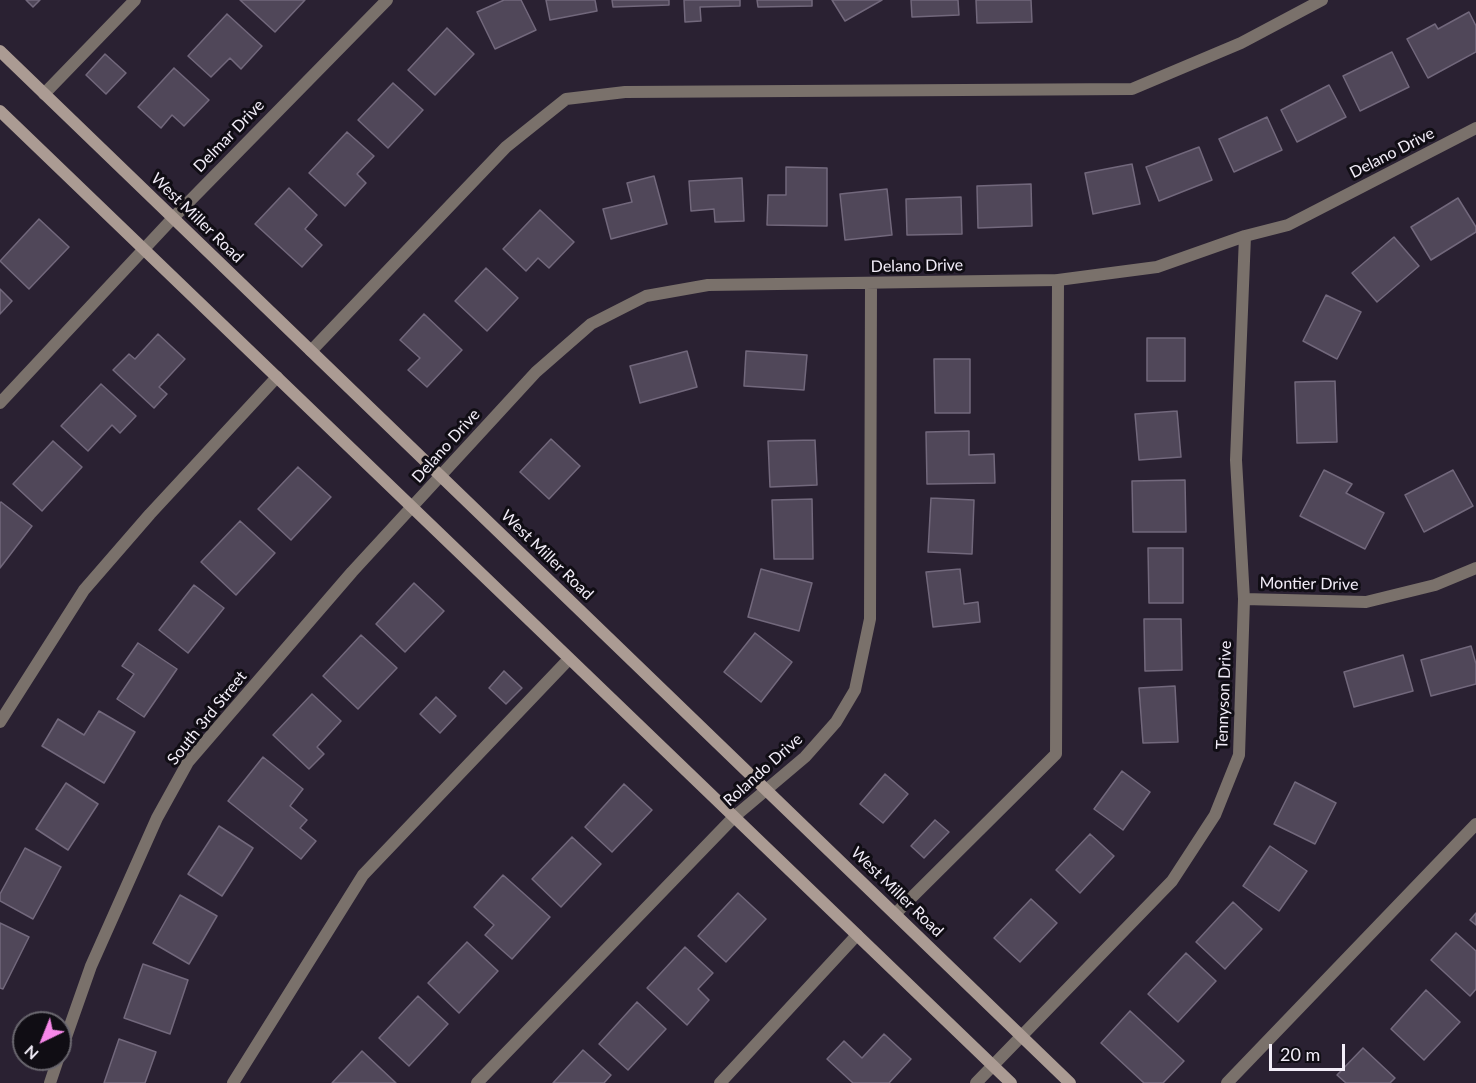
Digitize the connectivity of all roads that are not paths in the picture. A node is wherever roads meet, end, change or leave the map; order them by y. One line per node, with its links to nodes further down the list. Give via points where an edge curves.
1 (135, 0): 5 (street)
2 (387, 0): 8 (street, Delmar Drive)
3 (1322, 0): 13 (street, via 1240,43 1132,88 625,92 566,99 506,147)
4 (0, 51): 5 (main road, West Miller Road)
5 (44, 93): 8 (main road, West Miller Road)
6 (0, 111): 10 (main road)
7 (1476, 128): 9 (street, Delano Drive, via 1288,225)
8 (173, 218): 10 (street, Delmar Drive); 13 (main road, West Miller Road)
9 (1245, 237): 11 (street, Delano Drive, via 1157,267); 19 (street, Tennyson Drive, via 1236,460)
10 (144, 249): 14 (main road); 15 (street, Delmar Drive)
11 (1058, 280): 12 (street, Delano Drive); 25 (street, via 1056,754)
12 (871, 284): 16 (street, Delano Drive, via 708,285 646,296 591,324 536,372); 22 (street, Rolando Drive, via 870,619 855,690 836,722 805,757)
13 (311, 351): 16 (main road, West Miller Road)
14 (277, 377): 17 (main road); 21 (street, via 84,590)
15 (0, 403)
16 (441, 476): 17 (street, Delano Drive); 22 (main road, West Miller Road)
17 (412, 508): 20 (main road); 27 (street, South 3rd Street, via 188,762 157,818 91,966)
18 (1476, 568): 19 (street, Montier Drive, via 1435,585 1366,602)
19 (1244, 599): 28 (street, Tennyson Drive, via 1239,755 1215,815 1172,881)
20 (570, 659): 23 (main road); 30 (street, via 363,875)
21 (0, 722)
22 (766, 789): 23 (street, Rolando Drive); 25 (main road, West Miller Road)
23 (734, 817): 26 (main road); 31 (street, Rolando Drive)
24 (1476, 824): 36 (street)
25 (895, 914): 28 (main road, West Miller Road)
26 (857, 935): 29 (main road); 32 (street)
27 (72, 1020)
28 (1021, 1036): 29 (street, Tennyson Drive); 35 (main road, West Miller Road)
29 (993, 1066): 33 (street, Tennyson Drive); 34 (main road)
30 (233, 1083)
31 (477, 1083)
32 (720, 1083)
33 (976, 1083)
34 (1011, 1083)
35 (1070, 1083)
36 (1227, 1083)

